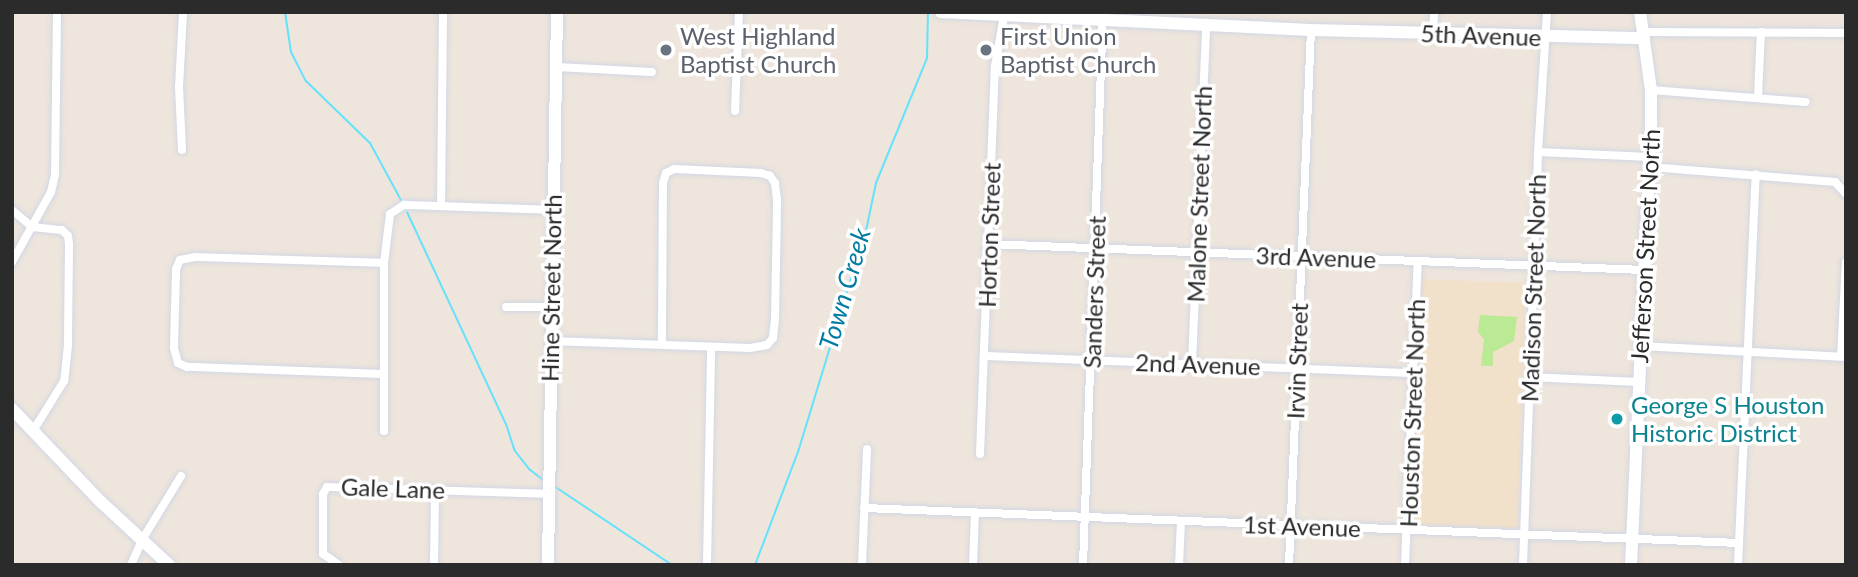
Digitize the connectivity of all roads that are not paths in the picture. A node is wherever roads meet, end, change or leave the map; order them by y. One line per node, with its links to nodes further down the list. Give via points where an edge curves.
1 (57, 12): 34 (street, via 55,175)
2 (183, 12): 26 (street)
3 (443, 12): 31 (street)
4 (557, 12): 20 (street, Hine Street North)
5 (739, 12): 25 (street)
6 (941, 12): 10 (street, 5th Avenue)
7 (1434, 12): 16 (street)
8 (1547, 12): 19 (street, Madison Street North)
9 (1640, 12): 18 (street, Jefferson Street North)
10 (1004, 16): 11 (street, 5th Avenue); 35 (street, Horton Street, via 995,66)
11 (1103, 16): 12 (street, 5th Avenue); 36 (street, Sanders Street)
12 (1187, 17): 13 (street, 5th Avenue)
13 (1206, 24): 14 (street, 5th Avenue); 37 (street, Malone Street North)
14 (1311, 30): 16 (street, 5th Avenue); 38 (street, Irvin Street)
15 (1761, 32): 17 (street, 5th Avenue); 18 (street, 5th Avenue); 23 (street)
16 (1433, 33): 19 (street, 5th Avenue)
17 (1846, 33)
18 (1644, 35): 19 (street, 5th Avenue); 22 (street, Jefferson Street North)
19 (1546, 37): 27 (street, Madison Street North)
20 (556, 67): 21 (street); 33 (street, Hine Street North)
21 (652, 72)
22 (1651, 89): 23 (street); 28 (street, Jefferson Street North)
23 (1758, 97): 24 (street)
24 (1806, 102)
25 (735, 111)
26 (182, 150)
27 (1538, 152): 28 (street); 43 (street, Madison Street North)
28 (1650, 162): 29 (street); 44 (street, Jefferson Street North)
29 (1756, 174): 30 (street, via 1835,182); 51 (street)
30 (1846, 194)
31 (441, 206): 33 (street); 42 (street, via 395,208 387,222)
32 (12, 210): 34 (street)
33 (552, 210): 46 (street, Hine Street North)
34 (33, 227): 40 (street); 62 (street, via 62,230 69,244 64,381)
35 (988, 244): 36 (street, 3rd Avenue); 52 (street, Horton Street)
36 (1096, 248): 37 (street, 3rd Avenue); 54 (street, Sanders Street)
37 (1197, 253): 38 (street, 3rd Avenue); 55 (street, Malone Street North)
38 (1301, 257): 39 (street, 3rd Avenue); 56 (street, Irvin Street)
39 (1418, 261): 43 (street, 3rd Avenue); 57 (street, Houston Street North)
40 (12, 262)
41 (1846, 262): 53 (street)
42 (384, 263): 58 (street); 58 (street, via 180,260 174,355 187,367)
43 (1534, 266): 44 (street, 3rd Avenue); 59 (street, Madison Street North)
44 (1644, 270): 49 (street, Jefferson Street North)
45 (506, 307): 46 (street)
46 (551, 307): 47 (street, Hine Street North)
47 (551, 341): 48 (street); 68 (street, Hine Street North)
48 (662, 344): 50 (street); 50 (street, via 666,173 761,173 775,183 773,338 767,345 750,348)
49 (1641, 346): 51 (street); 60 (street, Jefferson Street North)
50 (711, 347): 84 (street)
51 (1748, 351): 53 (street); 78 (street)
52 (984, 356): 54 (street, 2nd Avenue); 65 (street, Horton Street)
53 (1843, 357)
54 (1091, 360): 55 (street, 2nd Avenue); 71 (street, Sanders Street)
55 (1192, 364): 56 (street, 2nd Avenue)
56 (1297, 368): 57 (street, 2nd Avenue); 73 (street, Irvin Street)
57 (1413, 373): 74 (street, Houston Street North)
58 (382, 374): 63 (street)
59 (1529, 377): 60 (street); 75 (street, Madison Street North)
60 (1639, 382): 76 (street, Jefferson Street North)
61 (12, 409): 62 (street)
62 (33, 431): 77 (street)
63 (384, 431)
64 (867, 449): 69 (street)
65 (980, 454)
66 (181, 476): 77 (street)
67 (435, 489): 68 (street, Gale Lane); 81 (street, Gale Lane, via 327,486 323,494 323,554); 82 (street)
68 (549, 494): 83 (street, Hine Street North)
69 (864, 508): 70 (street, 1st Avenue); 85 (street)
70 (975, 513): 71 (street, 1st Avenue); 86 (street)
71 (1085, 517): 72 (street, 1st Avenue); 87 (street, Sanders Street)
72 (1181, 521): 73 (street, 1st Avenue); 88 (street)
73 (1291, 525): 74 (street, 1st Avenue); 89 (street, Irvin Street)
74 (1407, 530): 75 (street, 1st Avenue); 90 (street, Houston Street North)
75 (1525, 535): 76 (street, 1st Avenue); 91 (street, Madison Street North)
76 (1632, 539): 78 (street, 1st Avenue); 92 (street, Jefferson Street North)
77 (142, 540): 79 (street); 80 (street)
78 (1739, 543): 93 (street)
79 (131, 565)
80 (169, 565)
81 (339, 565)
82 (434, 565)
83 (548, 565)
84 (707, 565)
85 (862, 565)
86 (973, 565)
87 (1083, 565)
88 (1179, 565)
89 (1289, 565)
90 (1405, 565)
91 (1523, 565)
92 (1631, 565)
93 (1738, 565)

